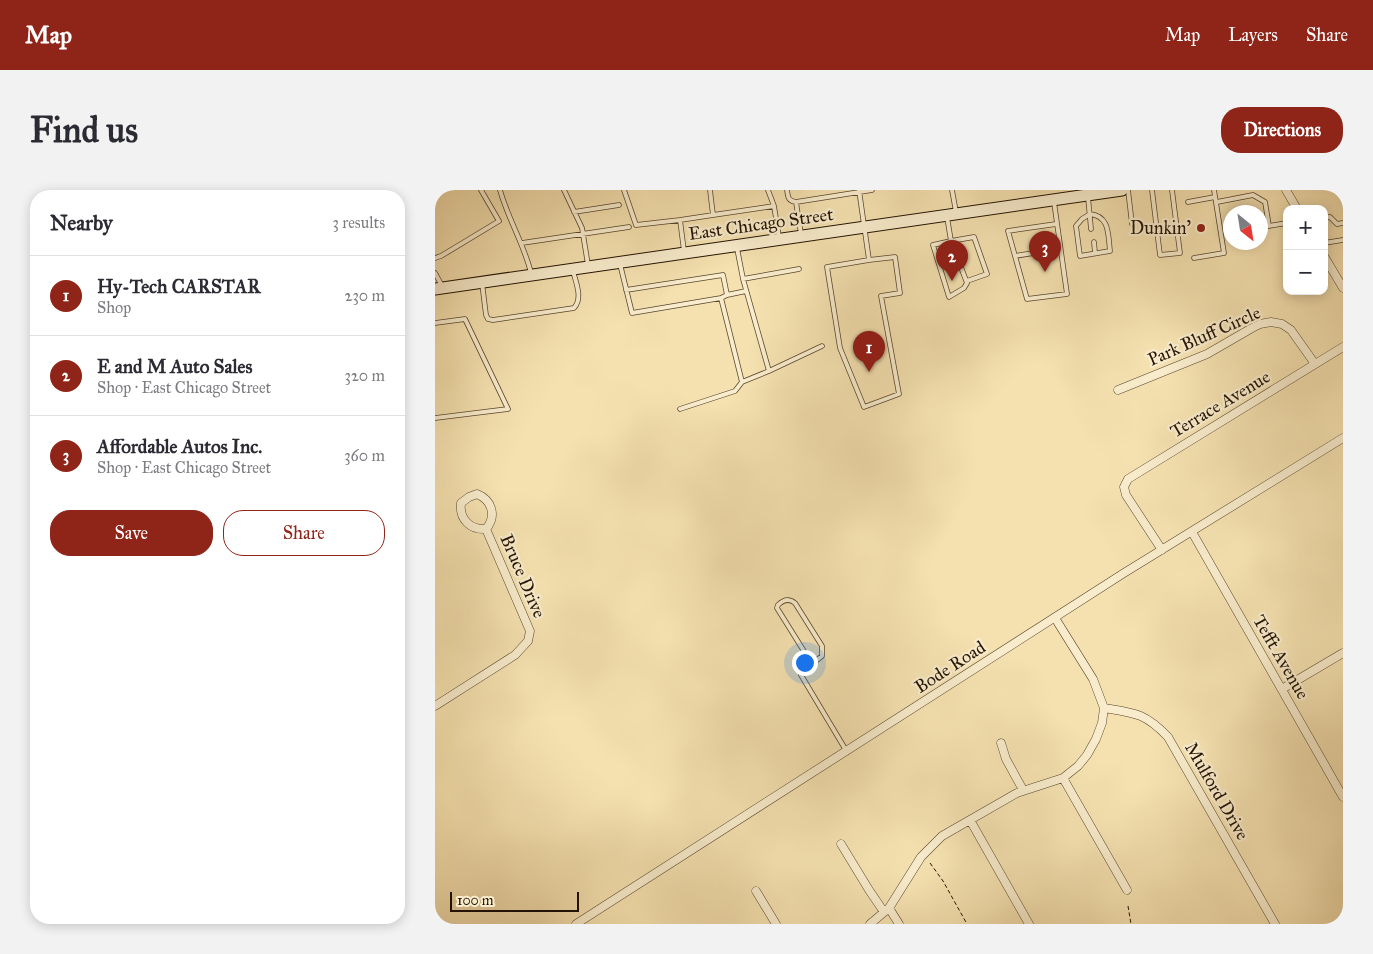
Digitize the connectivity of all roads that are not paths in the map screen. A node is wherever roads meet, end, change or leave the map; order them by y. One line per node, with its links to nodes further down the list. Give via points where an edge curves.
1 (481, 190): 52 (lane, via 499,221)
2 (500, 190): 46 (lane)
3 (564, 190): 26 (lane)
4 (624, 190): 31 (lane, via 636,225)
5 (710, 190): 28 (lane)
6 (768, 190): 25 (lane)
7 (787, 190): 21 (lane, via 788,198)
8 (872, 190): 16 (lane)
9 (952, 190): 29 (lane)
10 (1122, 190): 17 (main road, East Chicago Street)
11 (1128, 190): 34 (lane)
12 (1152, 190): 13 (lane, via 1160,255 1180,253)
13 (1172, 190)
14 (1214, 190): 19 (lane)
15 (1286, 190): 24 (street)
16 (859, 191): 21 (lane); 37 (lane)
17 (1108, 191): 18 (main road, East Chicago Street)
18 (1088, 195): 20 (main road, East Chicago Street); 27 (lane)
19 (1216, 199): 22 (lane); 35 (lane, via 1253,195 1265,202 1269,226); 53 (lane, via 1224,253)
20 (1053, 200): 29 (main road, East Chicago Street); 33 (lane)
21 (796, 202): 40 (lane)
22 (1188, 202)
23 (619, 204): 26 (lane)
24 (1295, 205)
25 (774, 206): 28 (lane); 41 (lane)
26 (574, 212): 39 (lane)
27 (1090, 214): 38 (lane); 50 (lane, via 1106,222 1110,251); 50 (lane, via 1078,224 1076,231 1080,256)
28 (713, 215): 31 (lane)
29 (952, 215): 37 (main road, East Chicago Street); 43 (lane)
30 (1328, 217): 32 (lane, via 1337,224)
31 (681, 220): 49 (lane)
32 (1343, 223)
33 (1056, 224): 48 (lane); 51 (lane, via 1008,231)
34 (1132, 224)
35 (1283, 224)
36 (629, 227): 39 (lane)
37 (863, 228): 40 (main road, East Chicago Street); 54 (lane)
38 (1091, 229)
39 (583, 233): 46 (lane); 57 (lane)
40 (802, 236): 41 (main road, East Chicago Street)
41 (779, 240): 47 (main road, East Chicago Street)
42 (1343, 240): 45 (lane)
43 (951, 241): 63 (lane); 63 (lane, via 974,237 987,274); 63 (lane, via 933,245 949,297 965,287)
44 (1094, 242): 50 (lane)
45 (1328, 242)
46 (522, 243): 61 (lane)
47 (737, 245): 49 (main road, East Chicago Street); 62 (lane)
48 (1059, 249): 51 (lane); 51 (lane, via 1067,294 1027,299)
49 (684, 253): 55 (main road, East Chicago Street)
50 (1095, 253)
51 (1015, 256)
52 (435, 258)
53 (1194, 258)
54 (869, 260): 54 (lane, via 827,267 840,348 864,407 899,394 881,296 900,292 895,257)
55 (619, 262): 57 (main road, East Chicago Street); 67 (lane)
56 (1328, 263): 65 (street)
57 (588, 267): 58 (main road, East Chicago Street)
58 (573, 269): 61 (main road, East Chicago Street); 64 (lane, via 579,298 574,308 493,320 486,315)
59 (799, 269): 62 (lane)
60 (435, 273): 66 (lane)
61 (531, 275): 64 (main road, East Chicago Street)
62 (743, 279): 68 (lane)
63 (967, 281)
64 (482, 282): 66 (main road, East Chicago Street)
65 (1343, 288)
66 (439, 289)
67 (626, 290): 69 (lane, via 723,276); 70 (lane, via 632,313)
68 (746, 291): 69 (lane); 75 (lane)
69 (727, 295): 70 (lane)
70 (721, 298): 76 (lane)
71 (435, 323): 79 (lane, via 465,319 508,409)
72 (822, 346): 75 (lane)
73 (1343, 347): 74 (street, Terrace Avenue)
74 (1315, 364): 77 (street, Park Bluff Circle, via 1291,330 1271,322 1252,328 1207,354); 83 (street, Terrace Avenue, via 1132,475 1124,485 1126,495)
75 (769, 371): 76 (lane)
76 (742, 382): 78 (lane, via 735,391)
77 (1118, 390)
78 (680, 408)
79 (435, 418)
80 (1343, 438): 82 (street, Bode Road)
81 (486, 528): 81 (street, Bruce Drive, via 478,529 465,521 460,512 461,503 477,494 484,497 492,511 491,522); 88 (street, Bruce Drive, via 528,625 528,641 515,655)
82 (1192, 532): 83 (street, Bode Road); 87 (street, Tefft Avenue)
83 (1162, 550): 84 (street, Bode Road)
84 (1055, 618): 89 (street, via 1093,679); 91 (street, Bode Road)
85 (1343, 653): 87 (street)
86 (812, 664): 86 (lane, via 777,608 785,600 795,603 822,646 822,656); 91 (lane, via 801,675)
87 (1282, 689): 94 (street, Tefft Avenue)
88 (435, 706)
89 (1104, 708): 92 (street, via 1102,723 1091,747 1078,766); 105 (street, Mulford Drive, via 1144,716 1168,737)
90 (1001, 743): 93 (street)
91 (847, 752): 100 (street, Bode Road)
92 (1063, 778): 93 (street); 98 (street)
93 (1023, 790): 95 (street)
94 (1343, 797)
95 (970, 820): 99 (street, via 942,836 921,857); 104 (street)
96 (841, 844): 99 (street, via 869,890)
97 (756, 890): 101 (street)
98 (1127, 890)
99 (887, 910): 102 (street); 103 (street)
100 (576, 924)
101 (776, 924)
102 (869, 924)
103 (899, 924)
104 (1029, 924)
105 (1275, 924)

